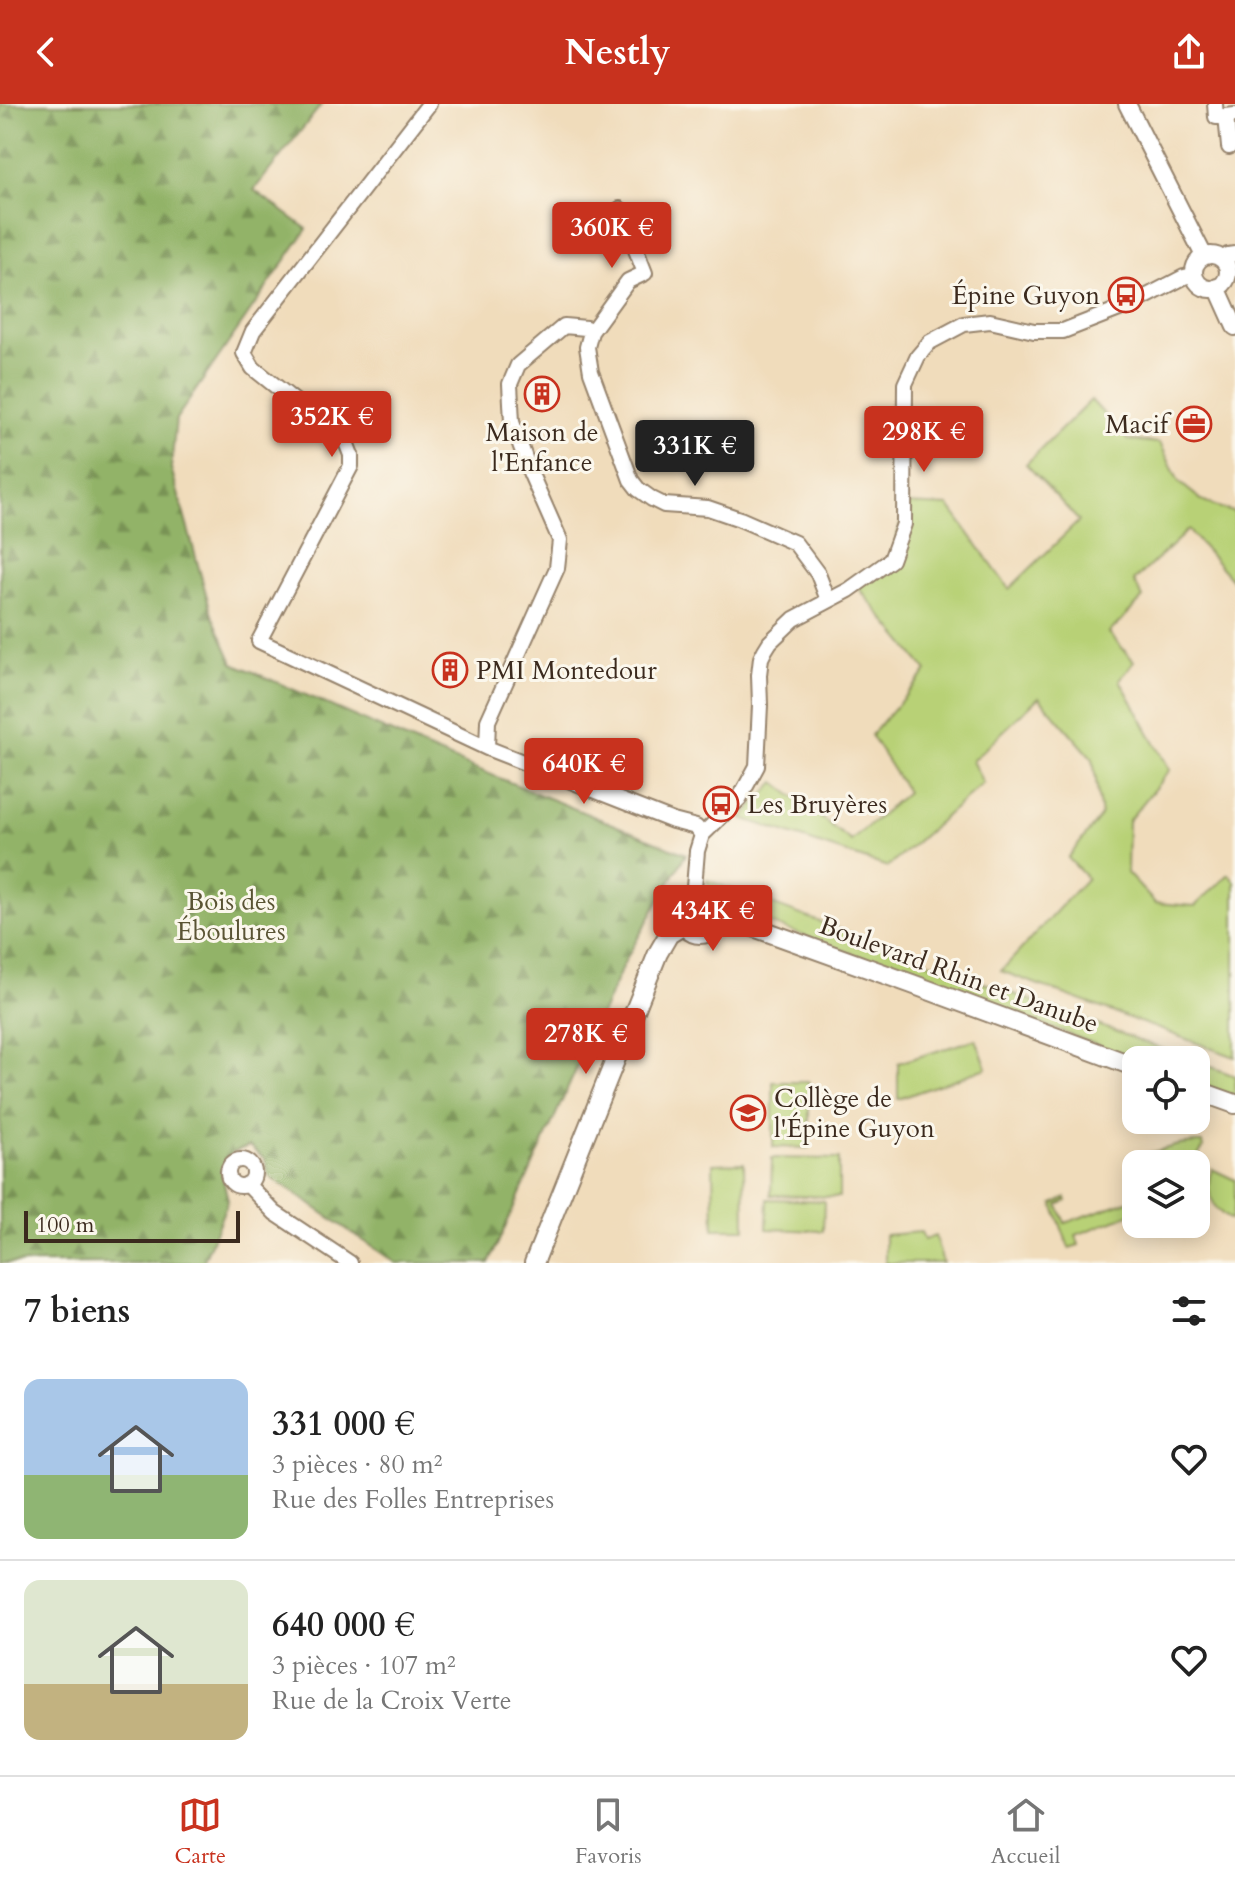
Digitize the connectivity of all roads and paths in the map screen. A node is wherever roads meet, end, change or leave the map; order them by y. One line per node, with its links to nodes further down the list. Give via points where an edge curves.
1 (429, 104): 14 (street, via 253,331 244,353 253,368 346,442 351,455 351,466 259,641)
2 (1127, 104): 7 (street)
3 (1215, 104): 4 (street, via 1216,117)
4 (1231, 116): 5 (street)
5 (1229, 147)
6 (620, 209): 12 (street, via 645,273 628,281)
7 (1204, 256): 8 (street); 9 (street)
8 (1229, 257): 10 (street, via 1226,280)
9 (1194, 275): 10 (street, via 1203,287); 13 (street, via 1069,330 1034,331 990,321 964,324 930,342 905,384 904,524 891,560)
10 (1217, 287): 11 (street)
11 (1235, 327)
12 (591, 332): 13 (street, via 591,372 638,489 664,505 708,508 795,543 818,574); 14 (street, via 564,326 518,365 510,384 512,422 560,540 557,568 488,721)
13 (828, 600): 15 (street, via 794,619 765,650 759,675 757,766 739,799)
14 (487, 748): 15 (street, via 696,827)
15 (702, 835): 16 (street)
16 (693, 899): 17 (main road, via 707,900); 18 (main road, via 684,908)
17 (718, 916): 18 (main road, via 708,932 695,934); 19 (main road, Boulevard Rhin et Danube)
18 (684, 925): 24 (main road, via 669,934 658,953)
19 (1122, 1062)
20 (1210, 1095): 21 (main road)
21 (1235, 1104)
22 (247, 1184): 23 (street, via 275,1213)
23 (350, 1263)
24 (534, 1263)

